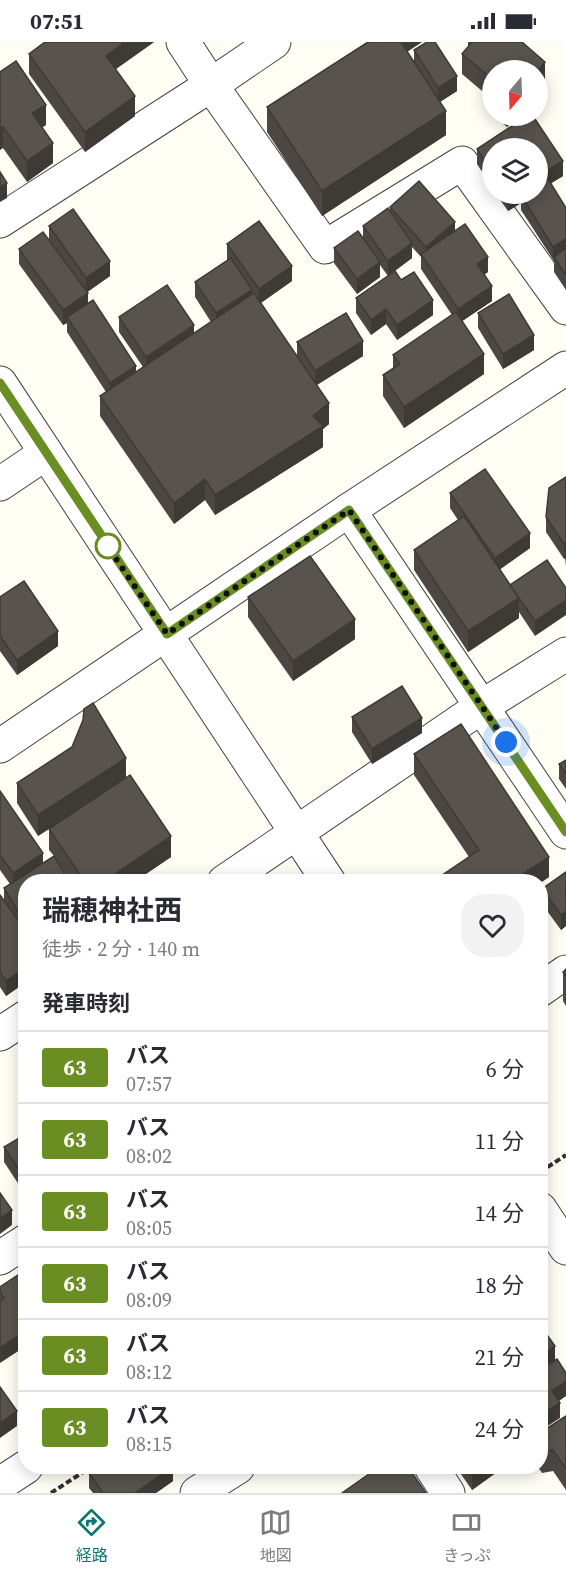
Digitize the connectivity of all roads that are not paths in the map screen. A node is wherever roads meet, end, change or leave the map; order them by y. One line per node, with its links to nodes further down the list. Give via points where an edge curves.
1 (183, 42): 3 (street)
2 (274, 42): 3 (street)
3 (211, 85): 4 (street); 5 (street, via 325,247 462,163)
4 (0, 221)
5 (566, 308)
6 (566, 368): 10 (street)
7 (0, 383): 8 (street)
8 (46, 453): 9 (street); 11 (street)
9 (0, 484)
10 (349, 510): 11 (street); 13 (street)
11 (167, 634): 14 (street); 15 (street)
12 (566, 654): 13 (street)
13 (482, 706): 15 (street); 16 (street)
14 (0, 746)
15 (297, 832): 17 (street); 18 (street)
16 (566, 832)
17 (236, 874)
18 (324, 874)
19 (566, 972): 20 (street)
20 (548, 984)
21 (18, 1022): 22 (street)
22 (0, 1034)
23 (548, 1221): 25 (street)
24 (18, 1246): 26 (street)
25 (566, 1248)
26 (0, 1258)
27 (18, 1472): 30 (street)
28 (229, 1474): 31 (street)
29 (435, 1474): 32 (street)
30 (0, 1484)
31 (207, 1490)
32 (448, 1493)

